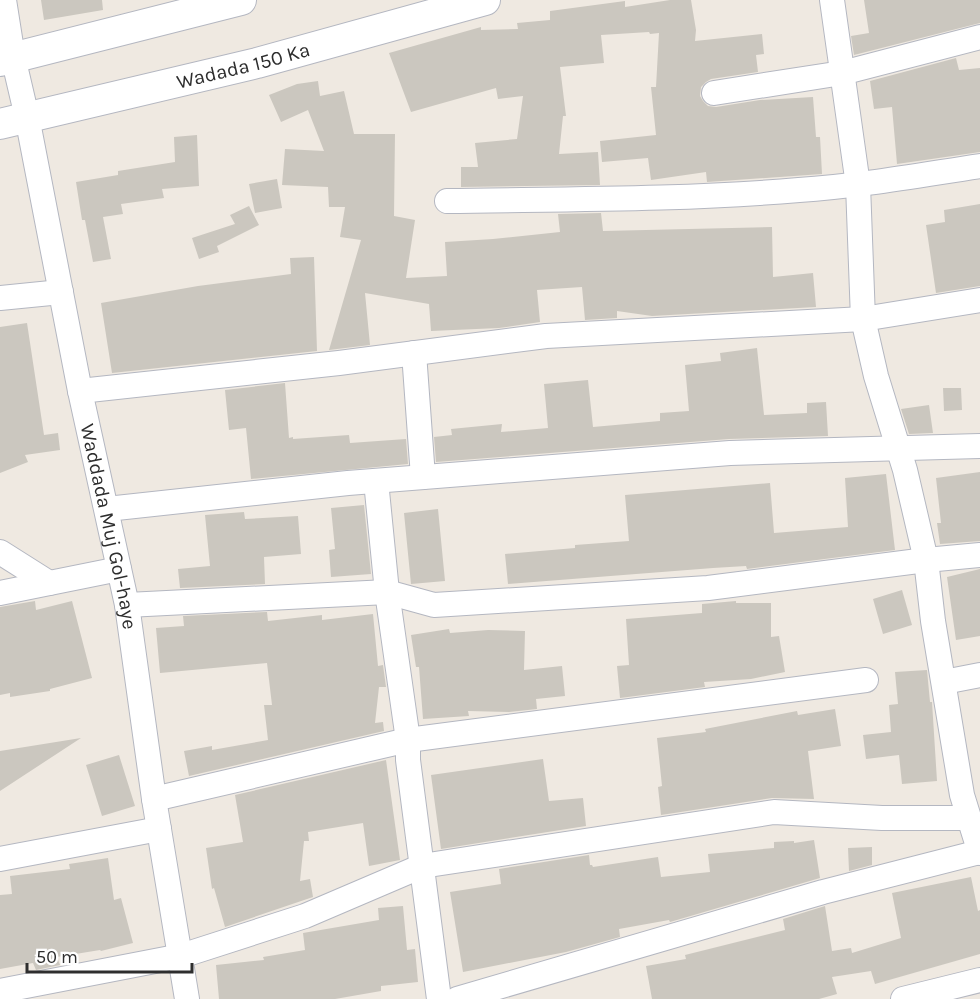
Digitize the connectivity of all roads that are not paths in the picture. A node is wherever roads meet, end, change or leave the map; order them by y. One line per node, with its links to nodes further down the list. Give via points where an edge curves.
1 (4, 0): 6 (street, Waddada Muj Gol-haye)
2 (485, 0): 9 (street, Wadada 150 Ka, via 257,63)
3 (832, 0): 7 (street)
4 (233, 1): 6 (street)
5 (980, 38): 7 (street)
6 (6, 59): 9 (street, Waddada Muj Gol-haye)
7 (842, 73): 8 (street); 11 (street)
8 (714, 93)
9 (14, 120): 13 (street, Waddada Muj Gol-haye)
10 (980, 166): 11 (street)
11 (858, 184): 12 (street, via 671,196); 16 (street)
12 (447, 201)
13 (61, 292): 14 (street); 18 (street, Waddada Muj Gol-haye)
14 (0, 297)
15 (980, 300): 16 (street)
16 (863, 319): 17 (street, via 546,336); 20 (street)
17 (414, 353): 18 (street); 21 (street)
18 (80, 391): 23 (street, Waddada Muj Gol-haye)
19 (980, 446): 20 (street)
20 (899, 450): 21 (street, via 730,453); 26 (street)
21 (423, 477): 22 (street)
22 (376, 481): 23 (street); 29 (street)
23 (107, 509): 27 (street, Waddada Muj Gol-haye)
24 (0, 552): 28 (street)
25 (980, 555): 26 (street)
26 (926, 560): 29 (street, via 708,588 434,605); 34 (street)
27 (120, 569): 28 (street); 31 (street, Waddada Muj Gol-haye)
28 (49, 583): 30 (street)
29 (387, 592): 31 (street); 35 (street)
30 (0, 593)
31 (127, 604): 36 (street, Waddada Muj Gol-haye)
32 (980, 675): 34 (street)
33 (866, 680): 35 (street)
34 (944, 682): 37 (street)
35 (408, 740): 36 (street); 41 (street)
36 (154, 799): 38 (street, Waddada Muj Gol-haye)
37 (970, 802): 39 (street); 41 (street, via 882,818 774,812)
38 (159, 829): 40 (street); 42 (street, Waddada Muj Gol-haye)
39 (980, 853): 47 (street, via 823,892)
40 (0, 859)
41 (422, 866): 42 (street, via 304,916); 46 (street)
42 (181, 956): 44 (street); 45 (street, Waddada Muj Gol-haye)
43 (980, 980): 48 (street)
44 (0, 991)
45 (187, 999)
46 (439, 999)
47 (457, 999)
48 (903, 999)

